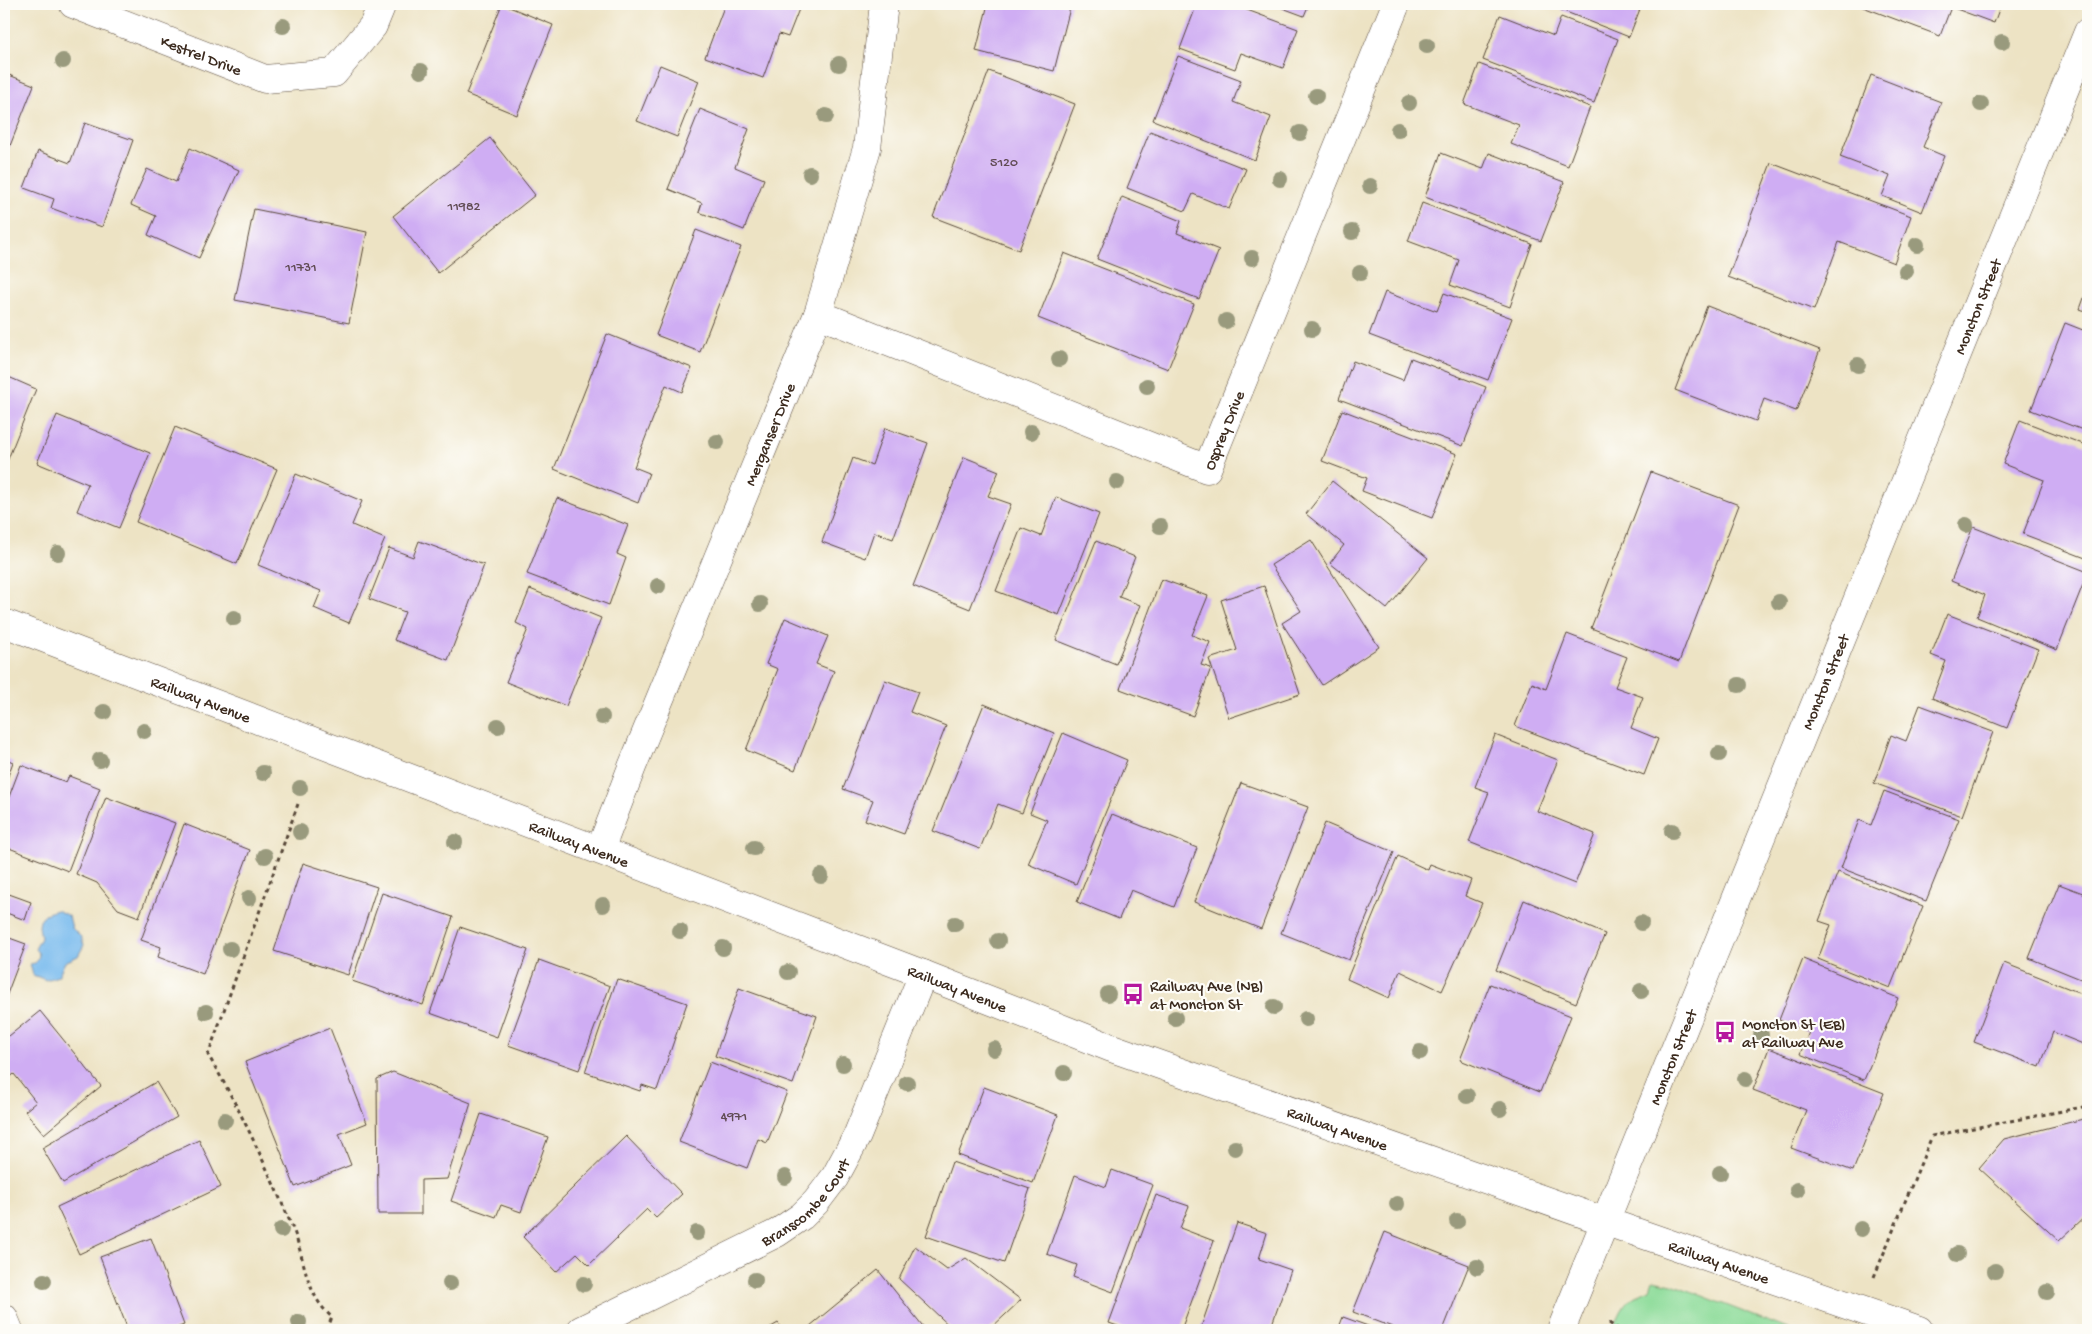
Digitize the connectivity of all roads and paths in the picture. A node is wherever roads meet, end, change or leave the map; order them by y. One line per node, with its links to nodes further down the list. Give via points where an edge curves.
1 (73, 4): 2 (street, Kestrel Drive, via 265,79 334,73 373,26)
2 (382, 4)
3 (884, 4): 6 (street, Merganser Drive, via 866,148)
4 (1396, 4): 6 (street, Osprey Drive, via 1207,469)
5 (2088, 32): 12 (street, Moncton Street)
6 (818, 314): 9 (street, Merganser Drive)
7 (4, 623): 9 (street, Railway Avenue)
8 (298, 804): 17 (path, via 208,1055 230,1092 292,1226 316,1299 332,1317)
9 (600, 850): 10 (street, Railway Avenue)
10 (923, 974): 12 (street, Railway Avenue, via 1109,1047); 18 (street, Branscombe Court, via 857,1136 835,1177 816,1202 778,1234)
11 (2088, 1106): 13 (path, via 1932,1136)
12 (1604, 1221): 13 (street, Railway Avenue); 19 (street, Moncton Street)
13 (1861, 1310): 21 (street, Railway Avenue)
14 (4, 1318): 16 (street)
15 (1608, 1323): 20 (path)
16 (9, 1330)
17 (328, 1330)
18 (581, 1330)
19 (1561, 1330)
20 (1620, 1330)
21 (1919, 1330)

